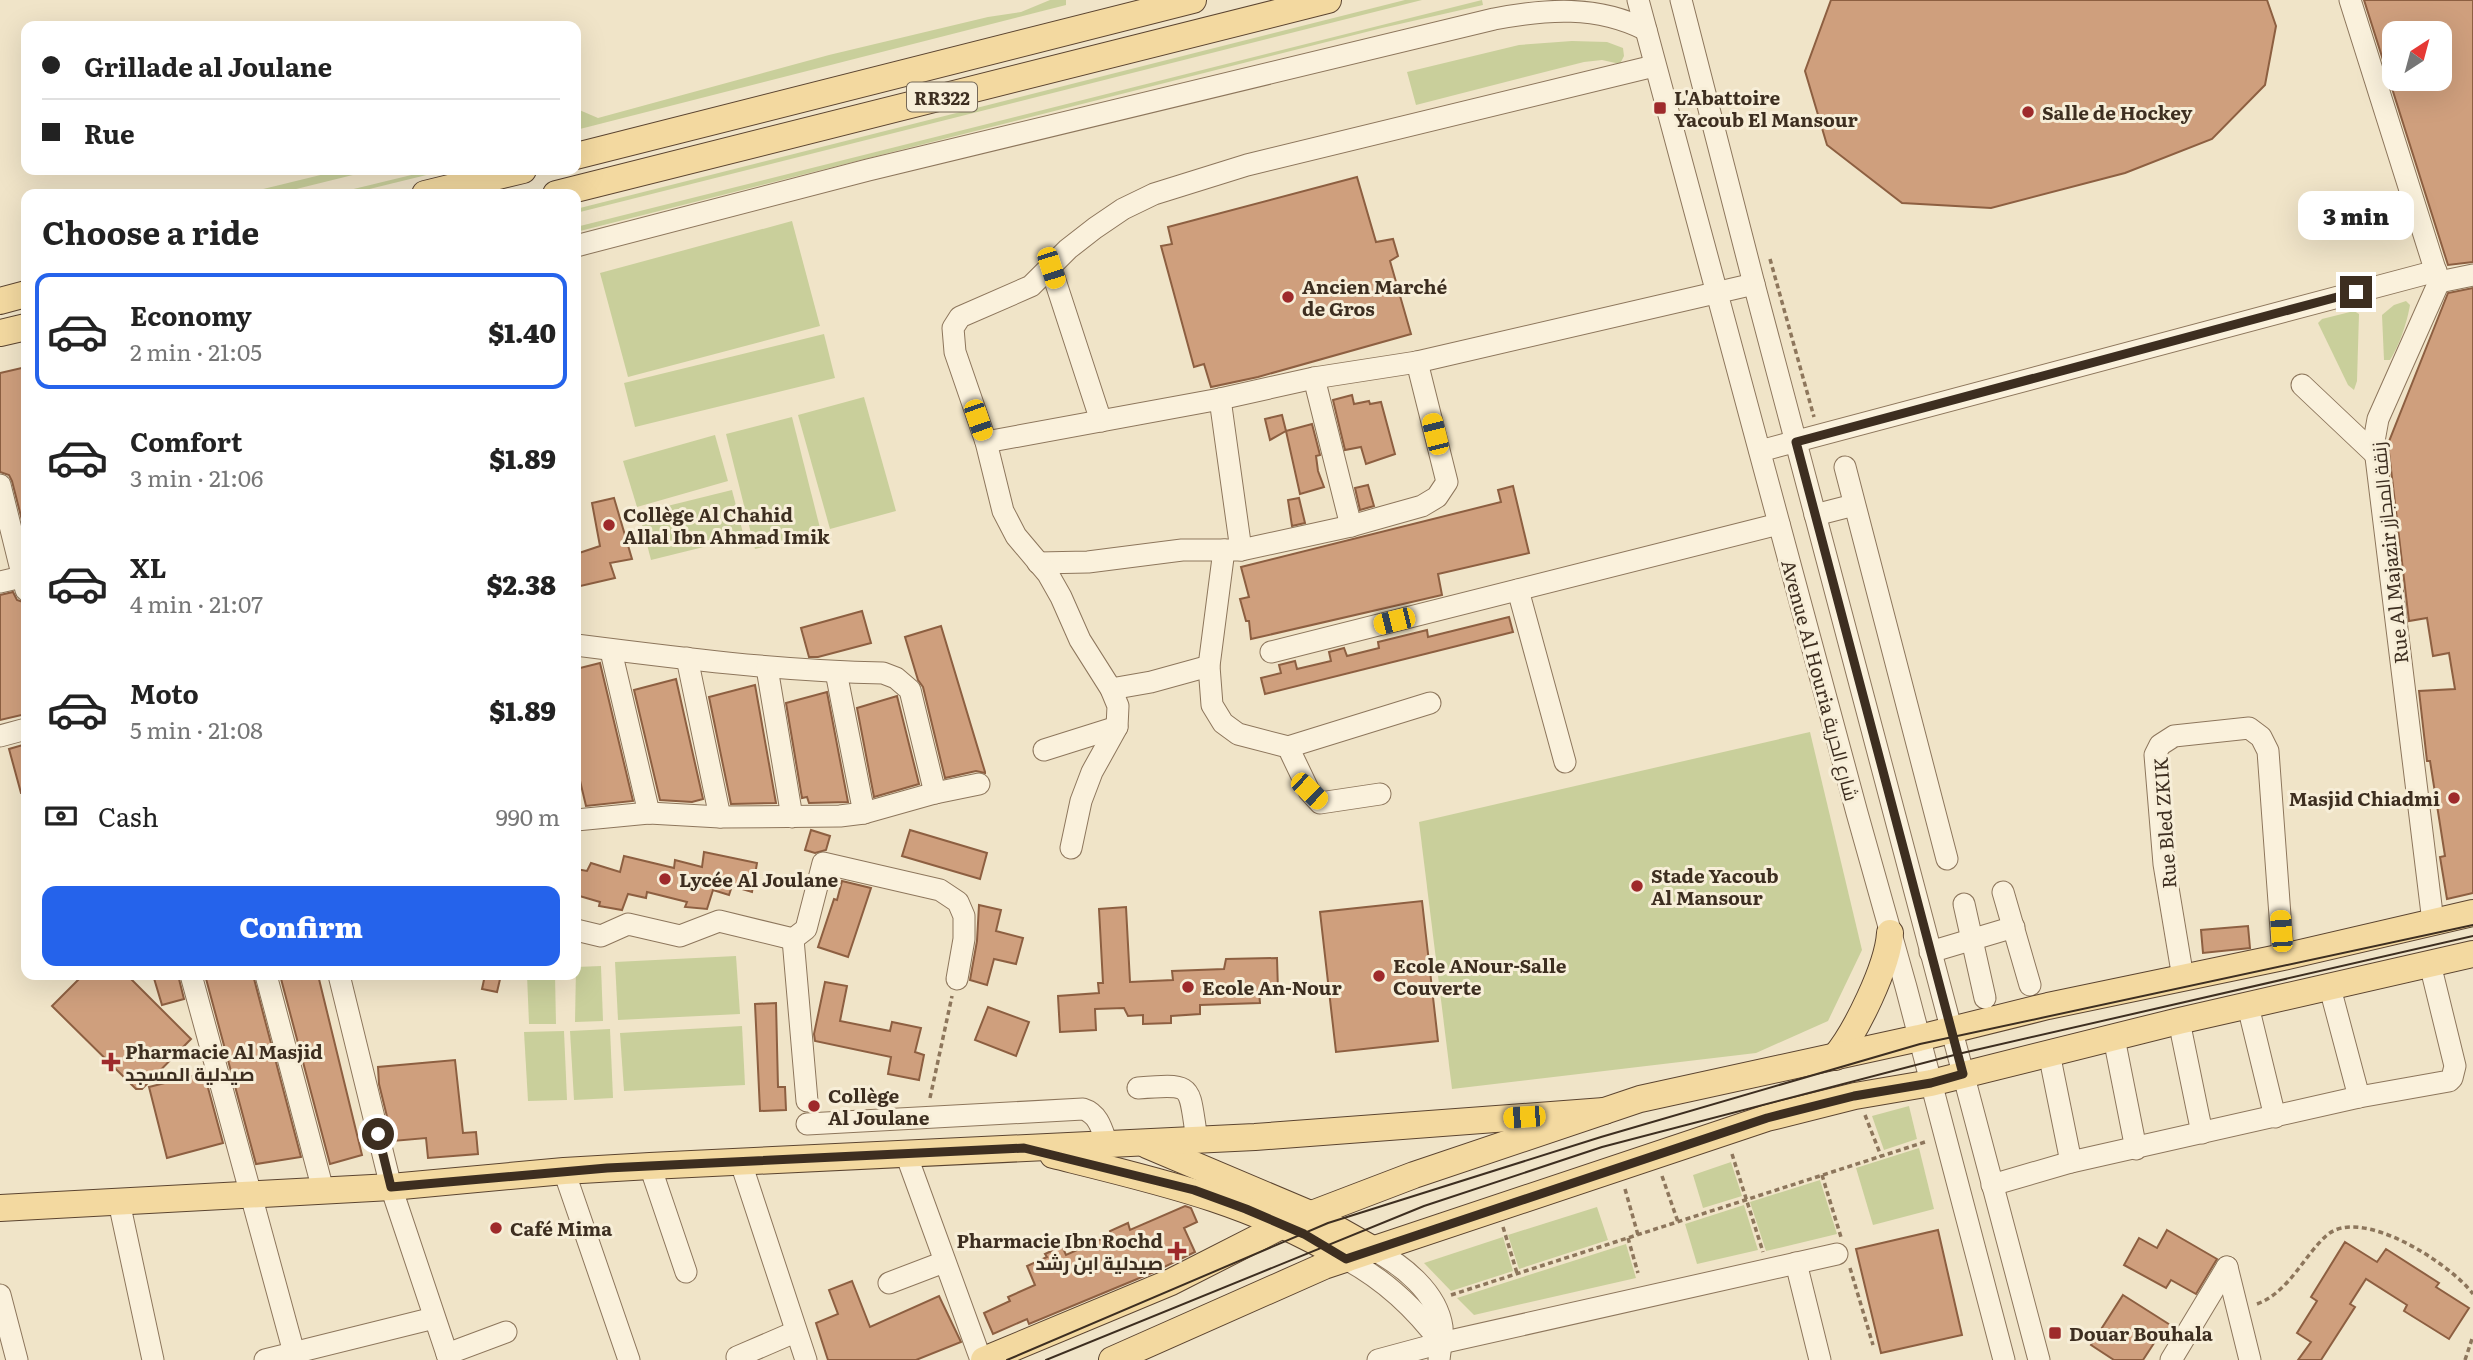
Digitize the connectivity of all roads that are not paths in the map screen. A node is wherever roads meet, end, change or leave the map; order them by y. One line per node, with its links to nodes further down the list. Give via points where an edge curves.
1 (1193, 0): 8 (main road, RR322)
2 (1328, 0): 11 (main road, RR322)
3 (1638, 0): 6 (street, Avenue Al Houria شارع الحرية)
4 (1681, 0): 16 (street, Avenue Al Houria شارع الحرية)
5 (2350, 0): 15 (street)
6 (1646, 30): 7 (street, Avenue Al Houria شارع الحرية); 12 (street, via 1588,11 1494,19 868,170)
7 (1654, 66): 13 (street, via 1247,165 1154,194 1095,228); 17 (street, Avenue Al Houria شارع الحرية)
8 (581, 155)
9 (503, 175): 10 (main road)
10 (445, 189)
11 (576, 189)
12 (581, 245)
13 (1051, 268): 26 (street); 27 (street, via 1031,286 960,317 953,328 955,352)
14 (2473, 275): 15 (street)
15 (2438, 276): 28 (street); 30 (street, Rue Al Majazir زنقة المجازر, via 2378,419)
16 (1754, 284): 17 (street); 28 (street, Avenue Al Houria شارع الحرية)
17 (1716, 291): 22 (street); 29 (street, Avenue Al Houria شارع الحرية)
18 (21, 296): 19 (main road)
19 (0, 301)
20 (21, 328): 21 (main road)
21 (0, 333)
22 (1417, 362): 23 (street); 36 (street, via 1447,482 1437,497 1422,506)
23 (1314, 378): 25 (street); 36 (street)
24 (2302, 385): 30 (street)
25 (1220, 399): 26 (street); 37 (street)
26 (1101, 421): 27 (street)
27 (986, 442): 38 (street, via 1003,511)
28 (1796, 442): 29 (street); 34 (street, Avenue Al Houria شارع الحرية)
29 (1760, 451): 35 (street, Avenue Al Houria شارع الحرية)
30 (2375, 454): 71 (street, Rue Al Majazir زنقة المجازر)
31 (1845, 467): 33 (street)
32 (0, 485): 39 (street)
33 (1854, 505): 34 (street); 67 (street)
34 (1815, 514): 77 (street, Avenue Al Houria شارع الحرية)
35 (1779, 524): 42 (street); 74 (street, Avenue Al Houria شارع الحرية)
36 (1351, 526): 37 (street)
37 (1233, 550): 38 (street); 47 (street)
38 (1038, 563): 50 (street)
39 (21, 566)
40 (21, 581): 41 (street)
41 (0, 582)
42 (1518, 590): 45 (street); 57 (street)
43 (581, 646): 44 (street)
44 (611, 651): 46 (street); 61 (street)
45 (1271, 652)
46 (687, 657): 48 (street); 64 (street)
47 (1209, 666): 50 (street); 55 (street, via 1212,705 1223,723 1238,734)
48 (767, 668): 49 (street); 65 (street)
49 (836, 672): 59 (street, via 883,673 910,690); 62 (street)
50 (1111, 689): 52 (street, via 1118,706)
51 (1430, 704): 55 (street)
52 (1117, 727): 56 (street); 66 (street, via 1081,801)
53 (21, 730): 54 (street)
54 (0, 736)
55 (1288, 747): 60 (street, via 1309,791 1320,803)
56 (1044, 750)
57 (1565, 762)
58 (979, 784): 59 (street)
59 (935, 793): 62 (street)
60 (1380, 794)
61 (649, 813): 63 (street); 64 (street)
62 (864, 813): 65 (street)
63 (581, 816)
64 (720, 817): 65 (street)
65 (792, 817)
66 (1072, 848)
67 (1947, 859)
68 (2003, 892): 72 (street)
69 (1964, 904): 76 (street)
70 (2473, 913): 71 (main road)
71 (2433, 922): 79 (main road)
72 (2014, 927): 76 (street); 86 (street)
73 (581, 931): 75 (street, via 601,936 628,924 680,936 719,921)
74 (1890, 933): 92 (street, Avenue Al Houria شارع الحرية); 95 (main road, via 1886,960)
75 (793, 939): 82 (street, via 806,929 823,863 940,890 958,902 964,916); 100 (street)
76 (1972, 940): 77 (street); 88 (street)
77 (1930, 952): 91 (street, Avenue Al Houria شارع الحرية)
78 (2473, 954): 80 (main road)
79 (2283, 957): 81 (main road); 81 (street, Rue Bled ZKIK, via 2268,751 2261,737 2249,728 2174,736 2160,745 2155,755 2164,864)
80 (2430, 964): 87 (main road); 99 (street, via 2455,1066 2452,1078)
81 (2183, 978): 91 (main road)
82 (957, 979)
83 (192, 980): 119 (street)
84 (267, 980): 118 (street)
85 (340, 980): 117 (street)
86 (2030, 985)
87 (2330, 988): 89 (main road); 99 (street)
88 (1985, 998)
89 (2248, 1006): 90 (main road); 103 (street)
90 (2179, 1021): 93 (main road); 104 (street)
91 (1952, 1030): 92 (main road); 96 (street, Avenue Al Houria شارع الحرية)
92 (1919, 1038): 95 (main road); 97 (street, Avenue Al Houria شارع الحرية)
93 (2114, 1038): 94 (main road); 109 (street)
94 (2049, 1053): 96 (main road); 112 (street)
95 (1835, 1057): 101 (main road)
96 (1963, 1074): 97 (main road); 116 (street, Avenue Al Houria شارع الحرية)
97 (1931, 1083): 124 (main road, via 1767,1118); 148 (street, Avenue Al Houria شارع الحرية)
98 (1138, 1088): 105 (street, via 1183,1087)
99 (2359, 1097): 103 (street)
100 (807, 1111): 102 (street); 111 (street)
101 (1604, 1111): 105 (main road); 122 (main road)
102 (929, 1117): 107 (street, via 1083,1109 1097,1118); 110 (street)
103 (2274, 1117): 104 (street)
104 (2202, 1133): 109 (street)
105 (1197, 1139): 106 (main road)
106 (1140, 1142): 107 (main road); 122 (main road)
107 (1107, 1144): 108 (main road)
108 (1024, 1148): 110 (main road); 123 (main road, via 1194,1190)
109 (2136, 1149): 112 (street)
110 (919, 1153): 111 (main road); 127 (street)
111 (806, 1159): 113 (main road)
112 (2071, 1162): 116 (street)
113 (741, 1163): 114 (main road); 134 (street)
114 (650, 1166): 115 (main road); 129 (street)
115 (564, 1171): 117 (main road); 143 (street)
116 (1992, 1185): 149 (street, Avenue Al Houria شارع الحرية)
117 (391, 1187): 118 (main road); 132 (street)
118 (323, 1191): 119 (main road)
119 (251, 1196): 120 (main road); 136 (street)
120 (119, 1202): 121 (main road); 141 (street)
121 (0, 1208)
122 (1310, 1214): 123 (main road); 124 (main road)
123 (1283, 1225): 126 (main road); 145 (main road, via 1171,1282)
124 (1374, 1250): 126 (main road); 135 (street, via 1413,1278 1428,1296 1442,1325)
125 (1837, 1254): 128 (street)
126 (1346, 1259): 135 (street, via 1419,1314); 139 (main road)
127 (944, 1262): 130 (street); 145 (street)
128 (1796, 1263): 135 (street); 147 (street)
129 (686, 1272)
130 (890, 1283)
131 (0, 1295): 140 (street)
132 (434, 1318): 136 (street); 137 (street)
133 (506, 1332): 137 (street)
134 (796, 1332): 138 (street); 144 (street)
135 (1440, 1352): 146 (street)
136 (295, 1356): 142 (street)
137 (448, 1357)
138 (737, 1357)
139 (1125, 1357)
140 (17, 1360)
141 (153, 1360)
142 (265, 1360)
143 (629, 1360)
144 (806, 1360)
145 (982, 1360)
146 (1378, 1360)
147 (1819, 1360)
148 (2004, 1360)
149 (2039, 1360)
150 (2171, 1360): 151 (street, via 2227,1267)
151 (2250, 1360)

